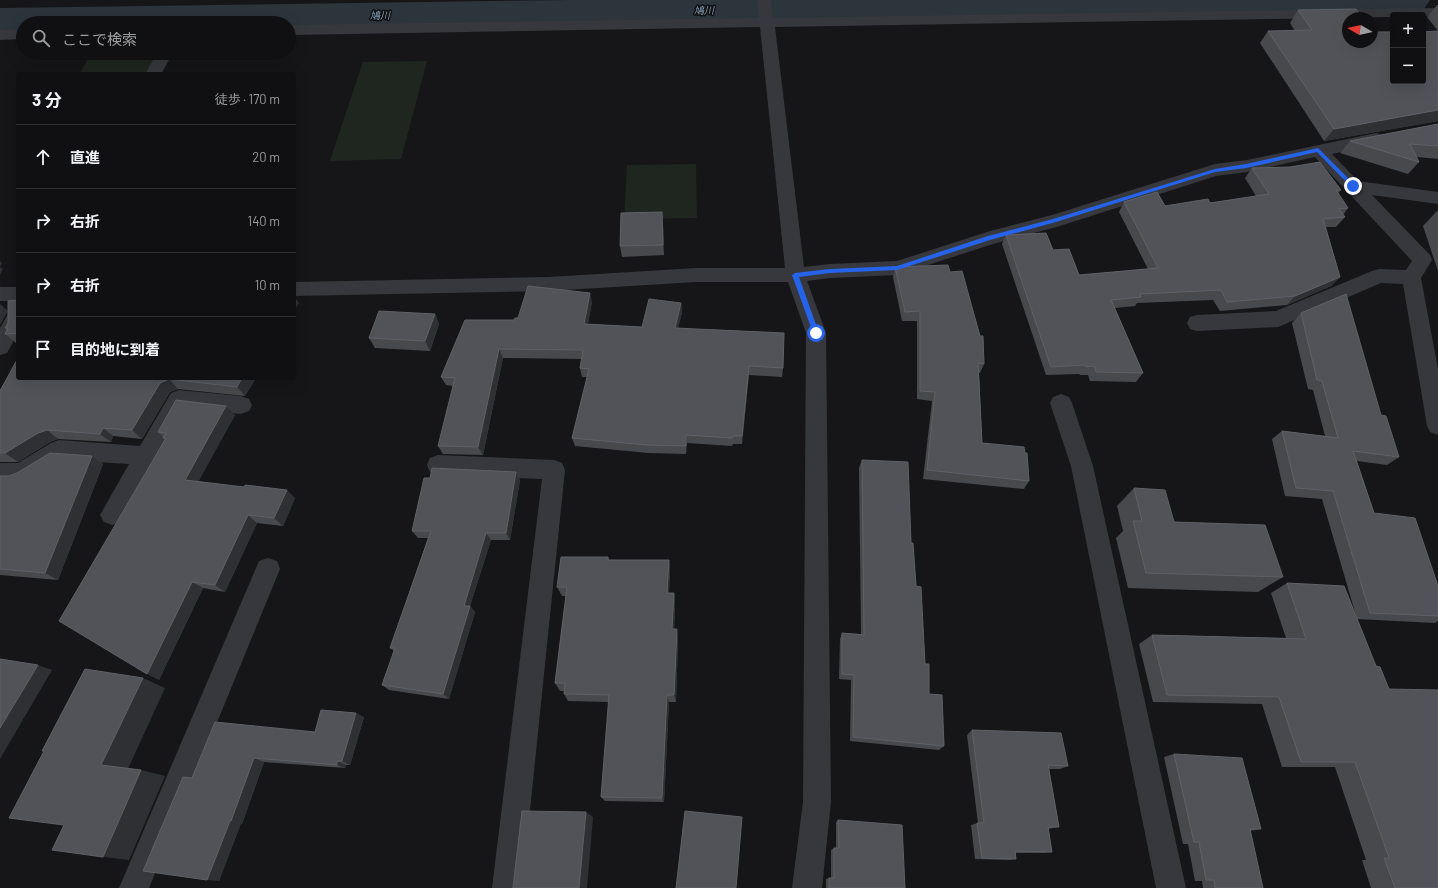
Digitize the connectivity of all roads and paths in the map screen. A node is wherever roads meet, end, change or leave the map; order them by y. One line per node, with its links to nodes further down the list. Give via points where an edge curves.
1 (1438, 12): 2 (street)
2 (766, 13): 3 (street); 12 (street)
3 (296, 30)
4 (16, 34): 5 (street)
5 (0, 35)
6 (161, 60): 7 (street)
7 (154, 72)
8 (1392, 136): 9 (street)
9 (1318, 150): 10 (street); 12 (street, via 1215,170 897,268)
10 (1353, 186): 11 (street); 13 (street, via 1423,260)
11 (1438, 198)
12 (795, 275): 14 (street, via 696,275 549,284); 31 (street, via 816,333 816,802)
13 (1412, 277): 18 (street, via 1379,276 1278,319); 20 (street)
14 (296, 289)
15 (0, 294): 16 (street)
16 (16, 294)
17 (16, 318): 19 (street)
18 (1198, 323)
19 (0, 347)
20 (1433, 371): 23 (street)
21 (1061, 403): 32 (street, via 1082,466)
22 (241, 405): 24 (street, via 178,399)
23 (1438, 426)
24 (146, 456): 26 (street, via 59,450 21,473); 27 (street)
25 (438, 465): 30 (street, via 554,470)
26 (0, 473)
27 (112, 514)
28 (268, 569): 29 (street)
29 (134, 888)
30 (507, 888)
31 (807, 888)
32 (1171, 888)

